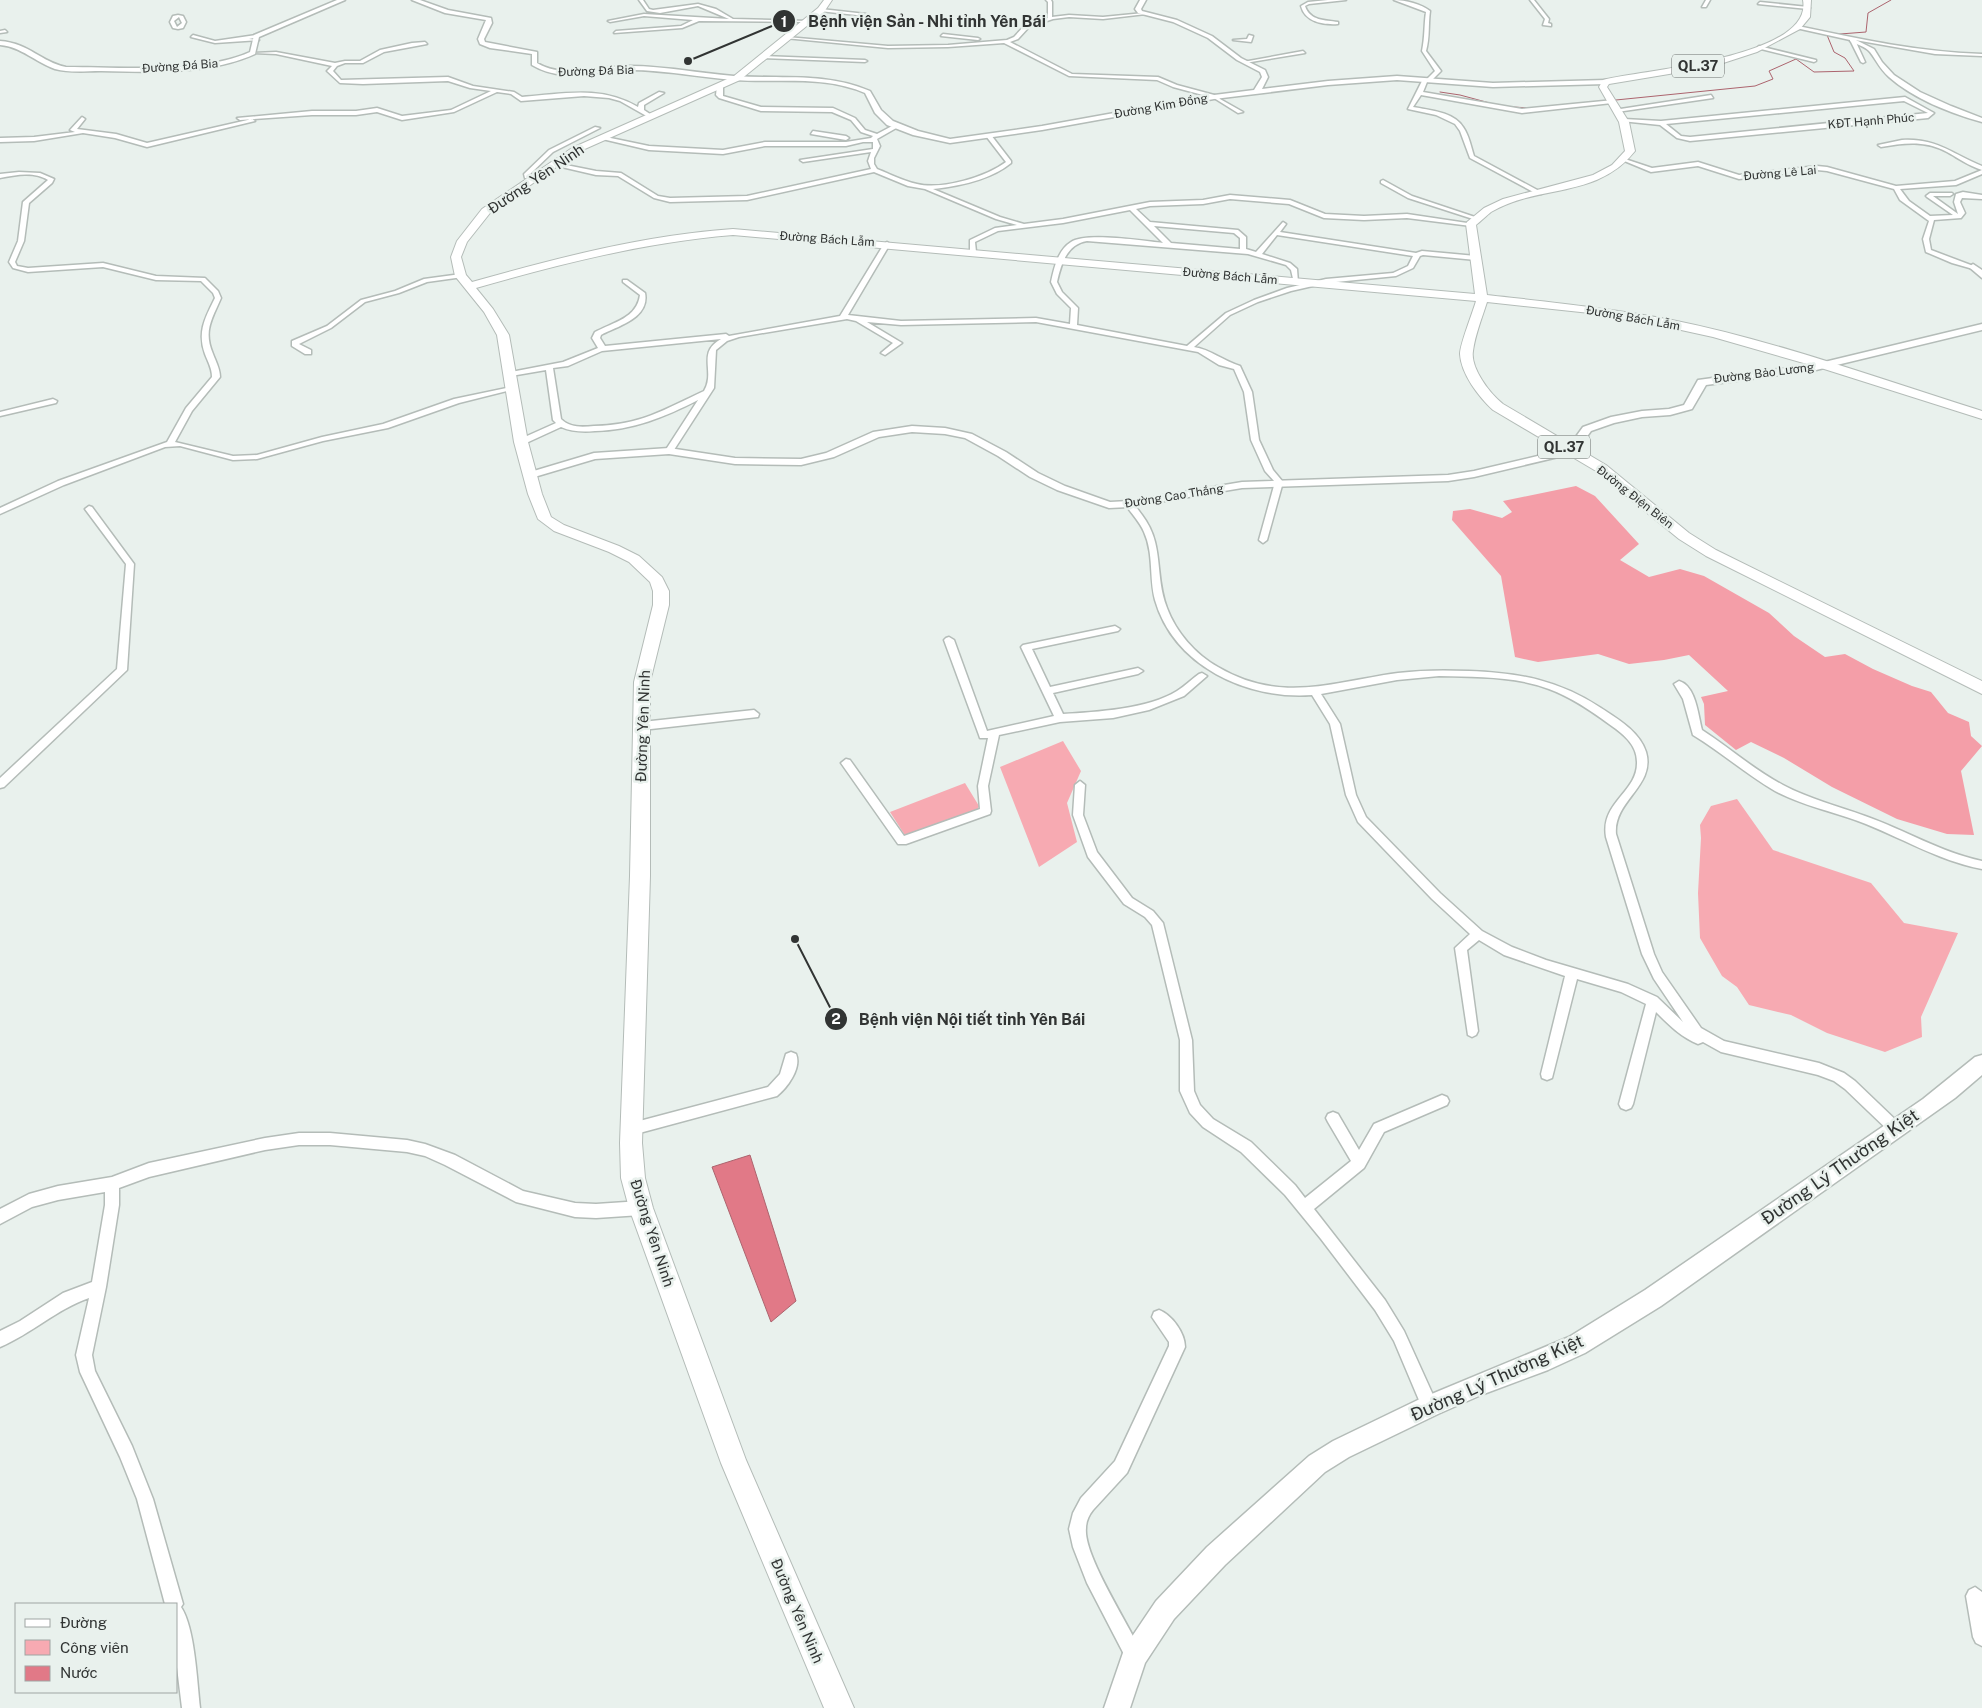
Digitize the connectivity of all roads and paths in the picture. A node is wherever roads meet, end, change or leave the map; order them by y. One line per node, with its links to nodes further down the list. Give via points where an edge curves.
1 (342, 0): 34 (street)
2 (415, 0): 52 (street, Đường Đá Bia, via 447,12 489,20 482,42 535,53 534,64 552,72 624,68)
3 (641, 0): 17 (street, via 647,10 652,11)
4 (828, 0): 19 (main road, Đường Yên Ninh)
5 (1048, 0): 22 (street)
6 (1143, 0): 20 (street, via 1138,10)
7 (1303, 0): 14 (street)
8 (1344, 0): 14 (street)
9 (1396, 0): 53 (street, via 1428,11 1424,51 1438,71)
10 (1532, 0): 28 (street)
11 (1708, 0): 18 (street)
12 (1767, 0): 16 (street)
13 (708, 1): 17 (street)
14 (1308, 3): 27 (street, via 1303,6 1306,15)
15 (1760, 3): 16 (street)
16 (1808, 4): 29 (main road, via 1807,14)
17 (701, 5): 24 (street)
18 (1704, 6)
19 (821, 10): 21 (street, via 842,9 851,14); 26 (main road, Đường Yên Ninh)
20 (1144, 14): 22 (street); 49 (street, via 1175,21 1210,37)
21 (866, 15)
22 (1050, 18): 38 (street, via 1027,26 1016,38)
23 (699, 19): 24 (street); 25 (street, via 644,15); 30 (street, via 682,28)
24 (732, 20): 26 (street)
25 (610, 21)
26 (807, 21): 35 (main road, Đường Yên Ninh)
27 (1336, 23)
28 (1549, 26)
29 (1798, 26): 37 (street); 42 (main road, QL.37)
30 (616, 32)
31 (943, 35): 40 (street)
32 (193, 36): 34 (street, via 215,42)
33 (1251, 36): 36 (street, via 1249,41)
34 (257, 38): 44 (street)
35 (787, 38): 40 (street, via 884,47); 46 (main road, Đường Yên Ninh)
36 (1235, 40)
37 (1852, 40): 45 (street, via 1930,53); 50 (street); 62 (street, via 1872,50 1892,76)
38 (1006, 42): 40 (street); 60 (street, via 1071,75 1158,79)
39 (0, 43): 44 (street, Đường Đá Bia, via 21,45 56,67 66,69 211,65 241,60)
40 (991, 43)
41 (425, 44): 51 (street, via 382,50 361,62)
42 (1759, 47): 48 (street); 54 (main road, QL.37, via 1724,61)
43 (1303, 52): 49 (street)
44 (253, 53): 51 (street, via 276,53)
45 (1982, 55)
46 (763, 57): 47 (street); 52 (main road, Đường Yên Ninh)
47 (865, 61)
48 (1814, 61)
49 (1245, 62): 57 (street, via 1265,74)
50 (1863, 62)
51 (335, 65): 56 (street, via 330,71 340,80 448,79)
52 (737, 78): 55 (main road, Đường Yên Ninh); 76 (street, Đường Kim Đồng, via 787,78 856,87 868,92 878,111)
53 (1426, 80): 54 (street, Đường Kim Đồng, via 1493,86); 57 (street, Đường Kim Đồng, via 1390,78); 58 (street)
54 (1606, 82): 64 (main road, via 1603,87)
55 (720, 86): 66 (main road, Đường Yên Ninh, via 684,102); 84 (street, via 720,97 758,108 836,111 852,118 863,131)
56 (496, 91): 66 (street, via 512,93 521,99 584,94 610,96); 70 (street, via 452,111 402,118 375,110)
57 (1257, 91): 60 (street, Đường Kim Đồng)
58 (1421, 91): 64 (street, via 1522,111); 99 (street, via 1410,108 1456,122 1464,132 1472,157)
59 (661, 93): 66 (street, via 641,104)
60 (1215, 97): 65 (street); 83 (street, Đường Kim Đồng)
61 (1711, 97): 69 (street)
62 (1926, 97): 63 (street); 73 (street)
63 (1905, 99): 67 (street, KĐT Hạnh Phúc); 78 (street, KĐT Hạnh Phúc, via 1930,113 1928,116)
64 (1611, 100): 69 (main road)
65 (1240, 112)
66 (646, 113): 80 (main road, Đường Yên Ninh)
67 (1757, 114): 72 (street); 74 (street, KĐT Hạnh Phúc)
68 (284, 116): 79 (street, via 147,144 116,136)
69 (1620, 116): 74 (street, KĐT Hạnh Phúc); 89 (main road, via 1630,151)
70 (240, 118)
71 (82, 119): 77 (street)
72 (1765, 119)
73 (1982, 120)
74 (1661, 124): 78 (street, KĐT Hạnh Phúc, via 1679,137 1690,139)
75 (1773, 125): 78 (street)
76 (896, 126): 83 (street, Đường Kim Đồng, via 942,140); 84 (street)
77 (73, 130): 79 (street); 82 (street)
78 (1781, 130)
79 (83, 133): 82 (street)
80 (599, 133): 86 (street, via 649,148 723,152 765,144 846,144); 91 (main road, Đường Yên Ninh); 95 (street, via 548,153 526,175)
81 (813, 133): 86 (street)
82 (58, 136): 85 (street)
83 (989, 136): 97 (street, via 1009,162 999,169)
84 (876, 138): 86 (street); 88 (street)
85 (0, 140)
86 (858, 141)
87 (1881, 145): 93 (street, via 1920,140 1945,149)
88 (875, 150): 90 (street); 92 (street, via 870,160)
89 (1624, 159): 98 (street, Đường Lê Lai, via 1651,170 1698,164 1740,177 1827,169); 99 (main road, via 1587,181)
90 (803, 160)
91 (556, 165): 92 (street, via 619,174 656,197 670,200 747,198); 95 (main road, Đường Yên Ninh)
92 (875, 170): 97 (street)
93 (1982, 170): 98 (street, via 1956,182)
94 (0, 176): 143 (street, via 37,174 51,179 26,204 21,242 12,262 14,268 108,265 156,278 203,279 218,294 203,337 216,377 189,410)
95 (533, 179): 120 (main road, Đường Yên Ninh, via 486,211 462,241 456,257)
96 (1383, 182): 105 (street, via 1410,197)
97 (926, 188): 108 (street, via 998,218)
98 (1896, 188): 104 (street, via 1906,203)
99 (1539, 193): 105 (main road, via 1504,202)
100 (1950, 194): 103 (street, via 1929,196)
101 (1982, 197): 103 (street, via 1961,195 1957,202 1962,213)
102 (1132, 208): 105 (street, via 1230,197 1290,202 1324,216 1407,216); 106 (street); 108 (street)
103 (1959, 217): 104 (street)
104 (1930, 218): 118 (street, via 1932,221 1926,235 1928,251 1954,262)
105 (1473, 221): 116 (main road, Đường Điện Biên / QL.37)
106 (1149, 224): 111 (street); 113 (street, via 1232,230 1242,234 1242,249)
107 (1283, 224): 109 (street)
108 (1025, 225): 112 (street, via 997,230 972,240)
109 (1277, 233): 114 (street); 115 (street)
110 (887, 244): 112 (main road, Đường Bách Lẫm); 120 (main road, Đường Bách Lẫm, via 734,232 693,235); 125 (street)
111 (1169, 245): 113 (street); 117 (street, via 1080,239 1069,246)
112 (973, 252): 117 (main road, Đường Bách Lẫm)
113 (1248, 252): 114 (street)
114 (1257, 255): 122 (street, via 1288,264 1294,270)
115 (1418, 255): 116 (street, via 1429,253); 123 (street, via 1411,268 1394,275)
116 (1476, 258): 124 (main road, Đường Điện Biên / QL.37)
117 (1061, 260): 122 (main road, Đường Bách Lẫm); 127 (street, via 1054,282 1075,308)
118 (1978, 267): 119 (street)
119 (1982, 275)
120 (465, 281): 132 (street, via 426,280 360,303 329,327 295,343); 136 (main road, Đường Yên Ninh, via 503,335)
121 (625, 281): 131 (street, via 643,294 639,311 598,334 596,338)
122 (1296, 282): 123 (main road, Đường Bách Lẫm)
123 (1314, 283): 124 (main road, Đường Bách Lẫm); 130 (street, via 1289,289 1228,314)
124 (1482, 298): 134 (main road, Đường Bách Lẫm, via 1590,310 1672,324); 144 (main road, Đường Điện Biên / QL.37, via 1466,353 1474,378 1486,397 1498,407)
125 (843, 318): 126 (street); 129 (street)
126 (853, 318): 127 (street, via 900,323 1036,320); 133 (street, via 898,343)
127 (1073, 327): 130 (street)
128 (1982, 327): 134 (street, Đường Bảo Lương)
129 (738, 335): 131 (street); 137 (street, via 718,343 710,352)
130 (1189, 348): 147 (street, via 1237,368 1248,392 1255,440 1269,471)
131 (601, 349): 135 (street)
132 (308, 352)
133 (885, 352)
134 (1825, 365): 140 (main road, Đường Bách Lẫm); 144 (street, Đường Bảo Lương, via 1702,382 1688,407 1611,420 1587,429)
135 (549, 367): 136 (street); 141 (street)
136 (511, 381): 142 (main road, Đường Yên Ninh); 143 (street, via 385,426 257,457 233,458)
137 (708, 392): 141 (street, via 651,421 631,427 580,429); 145 (street)
138 (53, 401): 139 (street)
139 (0, 414)
140 (1982, 415)
141 (561, 424): 142 (street)
142 (521, 442): 146 (main road, Đường Yên Ninh)
143 (170, 444): 150 (street, via 78,476)
144 (1571, 451): 147 (street, Đường Cao Thắng, via 1448,478); 157 (main road, Đường Điện Biên / QL.37, via 1601,468 1684,536 1711,553)
145 (669, 452): 146 (street, Đường Cao Thắng, via 602,455); 148 (street, Đường Cao Thắng, via 736,462 801,462 822,458 870,437 896,430 945,431 979,440 1034,475 1062,488 1109,505)
146 (531, 475): 162 (main road, Đường Yên Ninh, via 545,519 634,559 657,580 661,591 660,605 642,674)
147 (1279, 482): 148 (street, Đường Cao Thắng, via 1232,486); 151 (street)
148 (1129, 504): 159 (street, via 1152,539 1158,590 1166,615 1190,651 1208,666 1235,680 1265,688)
149 (89, 509): 165 (street, via 130,564 122,670)
150 (0, 511)
151 (1263, 540)
152 (1115, 629): 158 (street, via 1026,647)
153 (949, 640): 163 (street, via 984,735)
154 (1138, 671): 158 (street)
155 (1202, 676): 161 (street, via 1180,694 1149,706 1113,714)
156 (1679, 684): 167 (street, via 1688,698 1697,732 1761,778 1810,802 1863,819 1914,844)
157 (1982, 688)
158 (1047, 690): 161 (street)
159 (1315, 692): 168 (street, via 1335,724 1351,795 1362,820); 172 (street, via 1410,674 1510,675 1560,689 1626,731 1641,752 1642,769 1613,815 1610,823 1612,840 1644,944 1658,975 1691,1026)
160 (754, 714): 162 (street)
161 (1060, 718): 163 (street)
162 (642, 726): 179 (main road, Đường Yên Ninh)
163 (994, 733): 164 (street, via 983,786 986,811 902,841)
164 (846, 763)
165 (0, 784)
166 (1080, 785): 184 (street, via 1078,815 1092,854 1128,901 1157,923 1186,1040 1187,1091 1195,1109 1208,1123 1246,1147)
167 (1982, 865)
168 (1478, 934): 169 (street, via 1508,951); 171 (street, via 1462,948)
169 (1572, 973): 170 (street, via 1624,988); 175 (street)
170 (1653, 1001): 172 (street, via 1683,1030 1703,1041); 177 (street)
171 (1472, 1031)
172 (1712, 1042): 180 (street, via 1839,1077)
173 (791, 1058): 179 (street, via 782,1085 772,1092)
174 (1982, 1063): 180 (main road, Đường Lý Thường Kiệt, via 1967,1078)
175 (1547, 1074)
176 (1442, 1101): 181 (street, via 1379,1128)
177 (1626, 1104)
178 (1333, 1118): 181 (street)
179 (632, 1128): 183 (main road, Đường Yên Ninh, via 633,1178)
180 (1896, 1129): 189 (main road, Đường Lý Thường Kiệt, via 1652,1298 1576,1346)
181 (1359, 1163): 184 (street)
182 (112, 1184): 183 (street, via 149,1170 265,1144 330,1139 425,1150 521,1197 575,1210); 185 (street, via 29,1201); 186 (street, via 112,1205)
183 (641, 1208): 196 (main road, Đường Yên Ninh, via 734,1463)
184 (1304, 1208): 189 (street, via 1389,1320)
185 (0, 1217)
186 (98, 1287): 188 (street, via 68,1298); 191 (street, via 84,1355 86,1364 144,1499)
187 (1159, 1317): 194 (street, via 1176,1339 1177,1347 1121,1468 1087,1504 1077,1529 1093,1577)
188 (0, 1339)
189 (1430, 1406): 194 (main road, Đường Lý Thường Kiệt, via 1341,1448 1317,1464 1216,1556 1165,1610)
190 (1975, 1596): 193 (street)
191 (174, 1603)
192 (178, 1622): 195 (street)
193 (1982, 1637)
194 (1134, 1656): 197 (main road, Đường Lý Thường Kiệt)
195 (191, 1708)
196 (839, 1708)
197 (1117, 1708)

